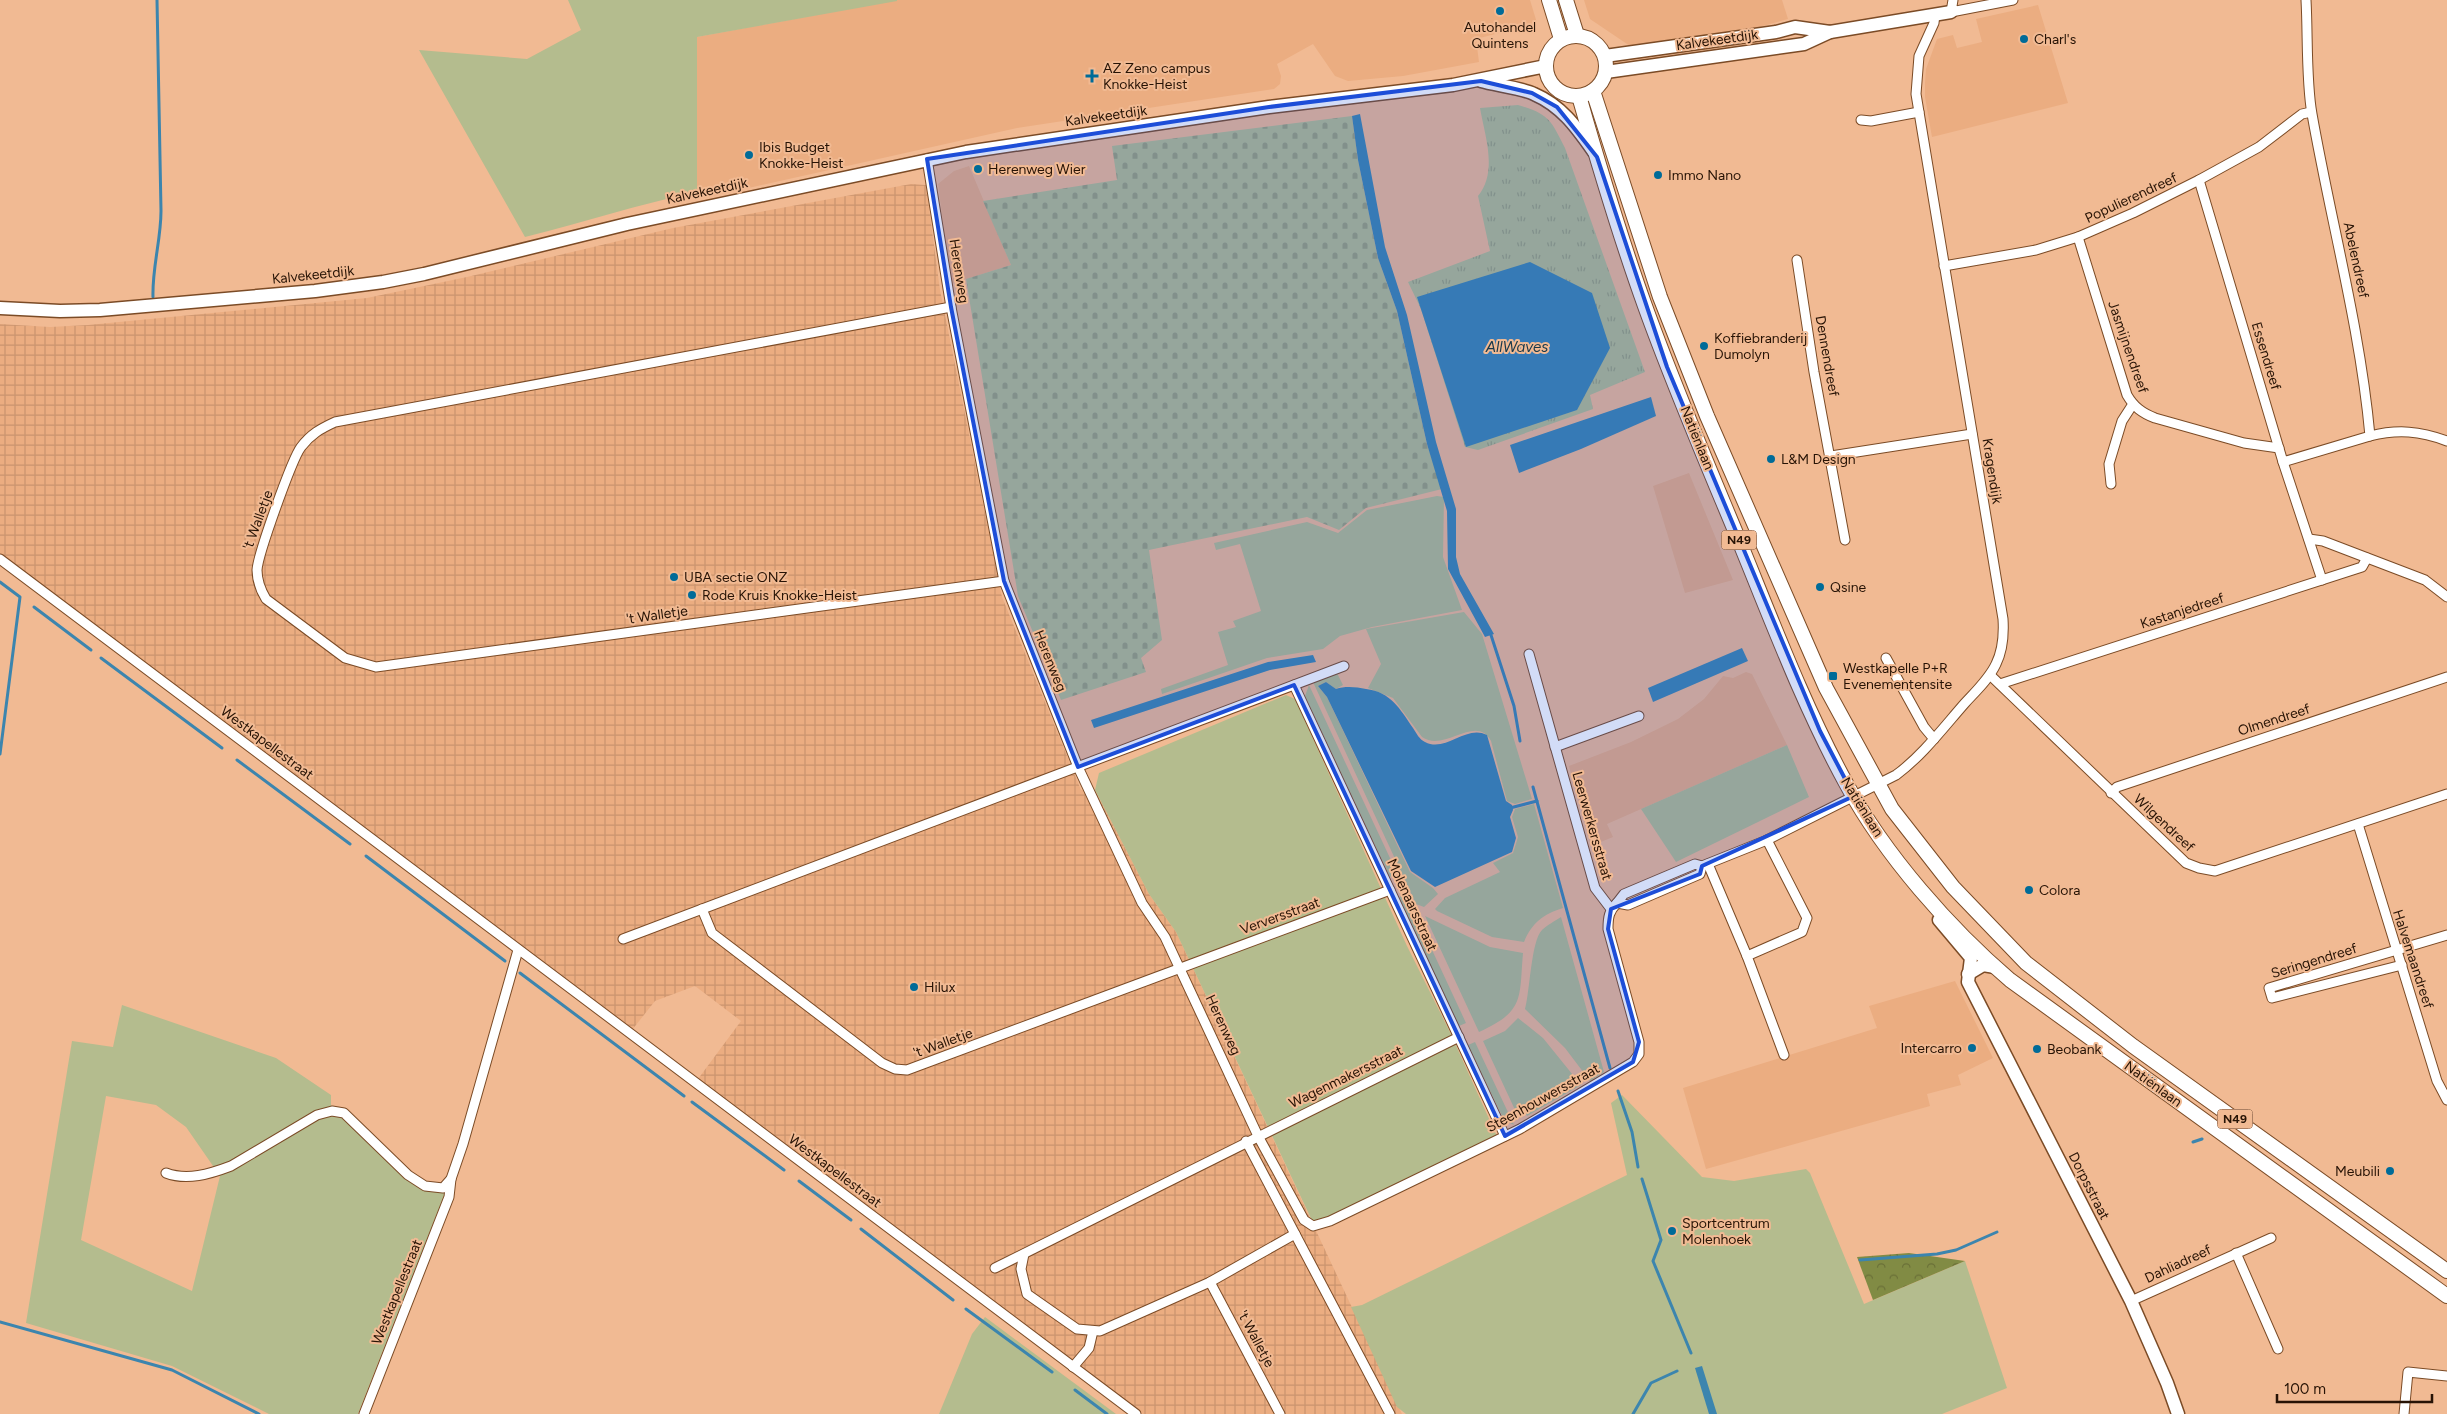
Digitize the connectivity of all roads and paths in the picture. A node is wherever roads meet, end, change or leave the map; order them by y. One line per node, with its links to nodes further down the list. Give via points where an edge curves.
1 (1550, 0): 9 (main road)
2 (1566, 0): 8 (main road)
3 (2014, 0): 5 (street, Kalvekeetdijk)
4 (2306, 0): 17 (street, Abelendreef)
5 (1952, 6): 6 (street, Kalvekeetdijk)
6 (1935, 14): 7 (street, Kalvekeetdijk); 16 (street, Kragendijk, via 1934,24 1919,56 1916,81)
7 (1830, 32): 10 (street, Kalvekeetdijk, via 1794,27); 12 (street, Kalvekeetdijk, via 1804,44)
8 (1577, 35): 9 (main road); 10 (main road, via 1597,44)
9 (1562, 39): 11 (main road, via 1548,53)
10 (1605, 56): 12 (main road)
11 (1546, 66): 13 (street, Kalvekeetdijk); 15 (main road, via 1548,78 1555,88 1566,95)
12 (1606, 72): 14 (main road)
13 (1481, 81): 19 (street, Kalvekeetdijk, via 1532,93 1557,106 1576,126); 20 (street, Kalvekeetdijk, via 1269,107)
14 (1593, 91): 15 (main road); 53 (main road, Natiënlaan / N49, via 1660,297 1707,416 1826,688)
15 (1579, 96): 19 (main road, Natiënlaan / N49)
16 (1918, 112): 18 (street); 24 (street, Kragendijk)
17 (2311, 112): 21 (street, Populierendreef, via 2302,114 2259,147); 29 (street, Abelendreef, via 2358,338)
18 (1861, 120)
19 (1597, 157): 56 (main road, Natiënlaan / N49, via 1643,302 1674,384 1817,724)
20 (927, 160): 25 (street, Herenweg); 26 (street, Kalvekeetdijk, via 628,224 383,282 315,292 100,310)
21 (2199, 180): 22 (street, Populierendreef); 31 (street, Essendreef)
22 (2078, 237): 24 (street, Populierendreef, via 2036,250); 27 (street, Jasmijnendreef, via 2127,395)
23 (1798, 260): 32 (street, Dennendreef, via 1814,372)
24 (1944, 266): 28 (street, Kragendijk)
25 (950, 307): 40 (street, Herenweg); 40 (street, 't Walletje, via 335,422 313,432 299,449 260,552 257,578 266,599 345,658 376,667)
26 (0, 308)
27 (2133, 404): 31 (street, Jasmijnendreef, via 2142,413 2155,418 2244,443); 34 (street, via 2122,421 2109,464)
28 (1972, 434): 32 (street); 45 (street, Kragendijk, via 2004,631 2000,655)
29 (2370, 436): 30 (street, via 2387,431 2410,431); 33 (street)
30 (2447, 441)
31 (2279, 448): 33 (street, Essendreef)
32 (1831, 456): 36 (street, Dennendreef)
33 (2283, 462): 35 (street, Essendreef)
34 (2111, 484)
35 (2309, 539): 37 (street); 39 (street, Essendreef)
36 (1845, 540)
37 (2367, 558): 39 (street, Kastanjedreef, via 2362,567); 41 (street, via 2425,580)
38 (0, 559): 67 (street, Westkapellestraat)
39 (2322, 580): 47 (street, Kastanjedreef)
40 (1004, 581): 52 (street, Herenweg)
41 (2447, 597)
42 (1529, 654): 51 (street, Leerwerkersstraat)
43 (1886, 658): 50 (street)
44 (1344, 666): 48 (street)
45 (1990, 675): 47 (street, Wilgendreef); 50 (street, Kragendijk)
46 (2447, 677): 54 (street, Olmendreef, via 2117,787)
47 (2000, 684): 54 (street, Wilgendreef)
48 (1294, 685): 52 (street); 60 (street, Molenaarsstraat)
49 (1639, 716): 51 (street)
50 (1934, 739): 53 (street, Kragendijk, via 1907,766)
51 (1555, 747): 62 (street, Leerwerkersstraat, via 1595,888)
52 (1078, 767): 63 (street); 71 (street, Herenweg, via 1142,903 1165,937)
53 (1877, 784): 56 (street); 87 (main road, Natiënlaan / N49, via 1892,809 1953,887 2026,963 2118,1035)
54 (2111, 793): 57 (street, Wilgendreef, via 2186,863 2215,871)
55 (2447, 794): 57 (street, Wilgendreef)
56 (1854, 796): 58 (street); 61 (main road, Natiënlaan / N49, via 1885,844)
57 (2358, 824): 66 (street, Halvemaandreef)
58 (1767, 840): 59 (street); 68 (street, via 1807,918 1802,932)
59 (1705, 865): 62 (street, via 1700,874 1628,906); 68 (street)
60 (1390, 890): 71 (street, Verversstraat); 73 (street, Molenaarsstraat)
61 (1932, 901): 70 (main road, Natiënlaan / N49); 72 (street, Dorpsstraat, via 1935,916 1971,958)
62 (1614, 906): 77 (street, Steenhouwersstraat, via 1608,918 1608,929 1639,1042 1639,1054 1624,1068)
63 (702, 910): 65 (street); 71 (street, 't Walletje, via 712,933 882,1063 895,1069 907,1070 926,1064)
64 (2447, 935): 66 (street, Seringendreef)
65 (623, 939)
66 (2395, 949): 69 (street, Halvemaandreef); 69 (street, Seringendreef, via 2389,954 2269,988 2272,998)
67 (518, 950): 80 (street, Westkapellestraat); 93 (street, Westkapellestraat)
68 (1748, 956): 74 (street)
69 (2402, 965): 75 (street, Halvemaandreef, via 2436,1081)
70 (1995, 967): 72 (street, via 1983,965); 89 (main road, Natiënlaan / N49)
71 (1180, 968): 76 (street, Herenweg)
72 (1971, 972): 90 (street, Dorpsstraat, via 1968,982)
73 (1459, 1037): 76 (street, Wagenmakersstraat); 77 (street, Molenaarsstraat)
74 (1784, 1055)
75 (2447, 1100)
76 (1258, 1136): 78 (street, Wagenmakersstraat); 81 (street, Herenweg, via 1299,1213)
77 (1505, 1136): 81 (street, Steenhouwersstraat, via 1330,1221)
78 (1246, 1141): 82 (street); 85 (street)
79 (166, 1173): 80 (street, via 200,1176 216,1172 317,1115 332,1111 348,1116 408,1175 425,1186 443,1188)
80 (451, 1178): 95 (street, Westkapellestraat, via 449,1197)
81 (1313, 1226)
82 (1295, 1234): 88 (street); 98 (street)
83 (2271, 1238): 84 (street, Dahliadreef)
84 (2236, 1253): 90 (street, Dahliadreef); 92 (street)
85 (1024, 1254): 86 (street); 91 (street, via 1021,1269 1027,1294 1077,1329)
86 (995, 1268)
87 (2447, 1271)
88 (1210, 1282): 91 (street); 97 (street, 't Walletje)
89 (2447, 1296)
90 (2131, 1301): 99 (street, Dorpsstraat, via 2168,1383)
91 (1092, 1332): 93 (street, via 1089,1348)
92 (2278, 1349)
93 (1073, 1367): 96 (street, Westkapellestraat)
94 (2447, 1376): 100 (street, via 2408,1372)
95 (364, 1414)
96 (1136, 1414)
97 (1280, 1414)
98 (1390, 1414)
99 (2178, 1414)
100 (2404, 1414)

